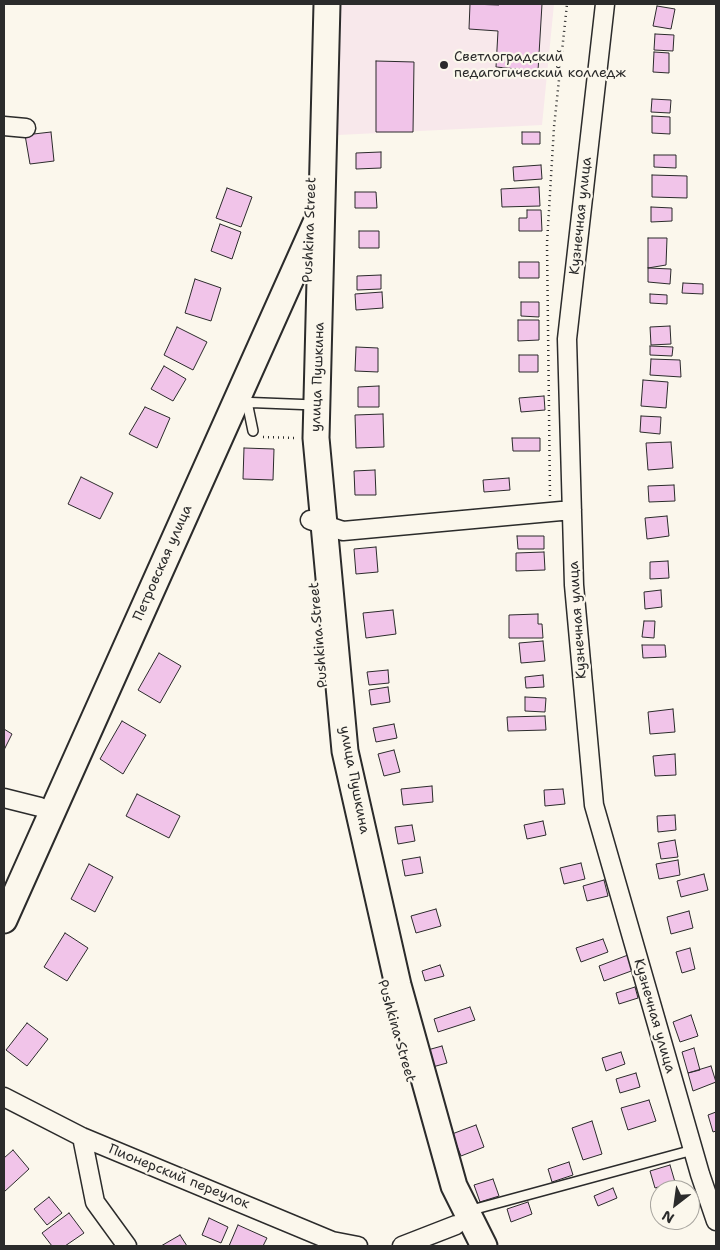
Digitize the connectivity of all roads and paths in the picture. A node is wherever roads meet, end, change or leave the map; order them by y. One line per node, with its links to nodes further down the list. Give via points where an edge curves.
1 (316, 4): 7 (street, Pushkina Street)
2 (327, 4): 7 (street)
3 (567, 4): 13 (path, via 554,127 547,243)
4 (605, 4): 12 (street, Кузнечная улица, via 567,339)
5 (4, 126): 6 (street)
6 (26, 128)
7 (317, 206): 8 (street, Pushkina Street); 9 (street); 10 (street, улица Пушкина)
8 (310, 233): 9 (street, Петровская улица); 10 (street, Pushkina Street)
9 (235, 402): 10 (lane); 11 (lane); 16 (street); 18 (street, Петровская улица)
10 (311, 405): 14 (street, Pushkina Street, via 304,444)
11 (252, 431)
12 (572, 510): 13 (street); 21 (street, Кузнечная улица, via 574,585 594,805)
13 (550, 512): 14 (street, via 343,531)
14 (317, 522): 24 (street, Pushkina Street, via 329,752 383,992)
15 (4, 798): 16 (street)
16 (40, 806): 17 (street)
17 (4, 886)
18 (4, 920)
19 (4, 1098): 20 (street, Пионерский переулок)
20 (82, 1137): 25 (street, via 95,1202); 26 (street, Пионерский переулок, via 332,1241)
21 (693, 1150): 22 (street, Кузнечная улица); 24 (lane)
22 (712, 1193): 23 (street, Кузнечная улица)
23 (716, 1221)
24 (463, 1228): 27 (street); 28 (street)
25 (127, 1246)
26 (358, 1246)
27 (402, 1246)
28 (484, 1246)

